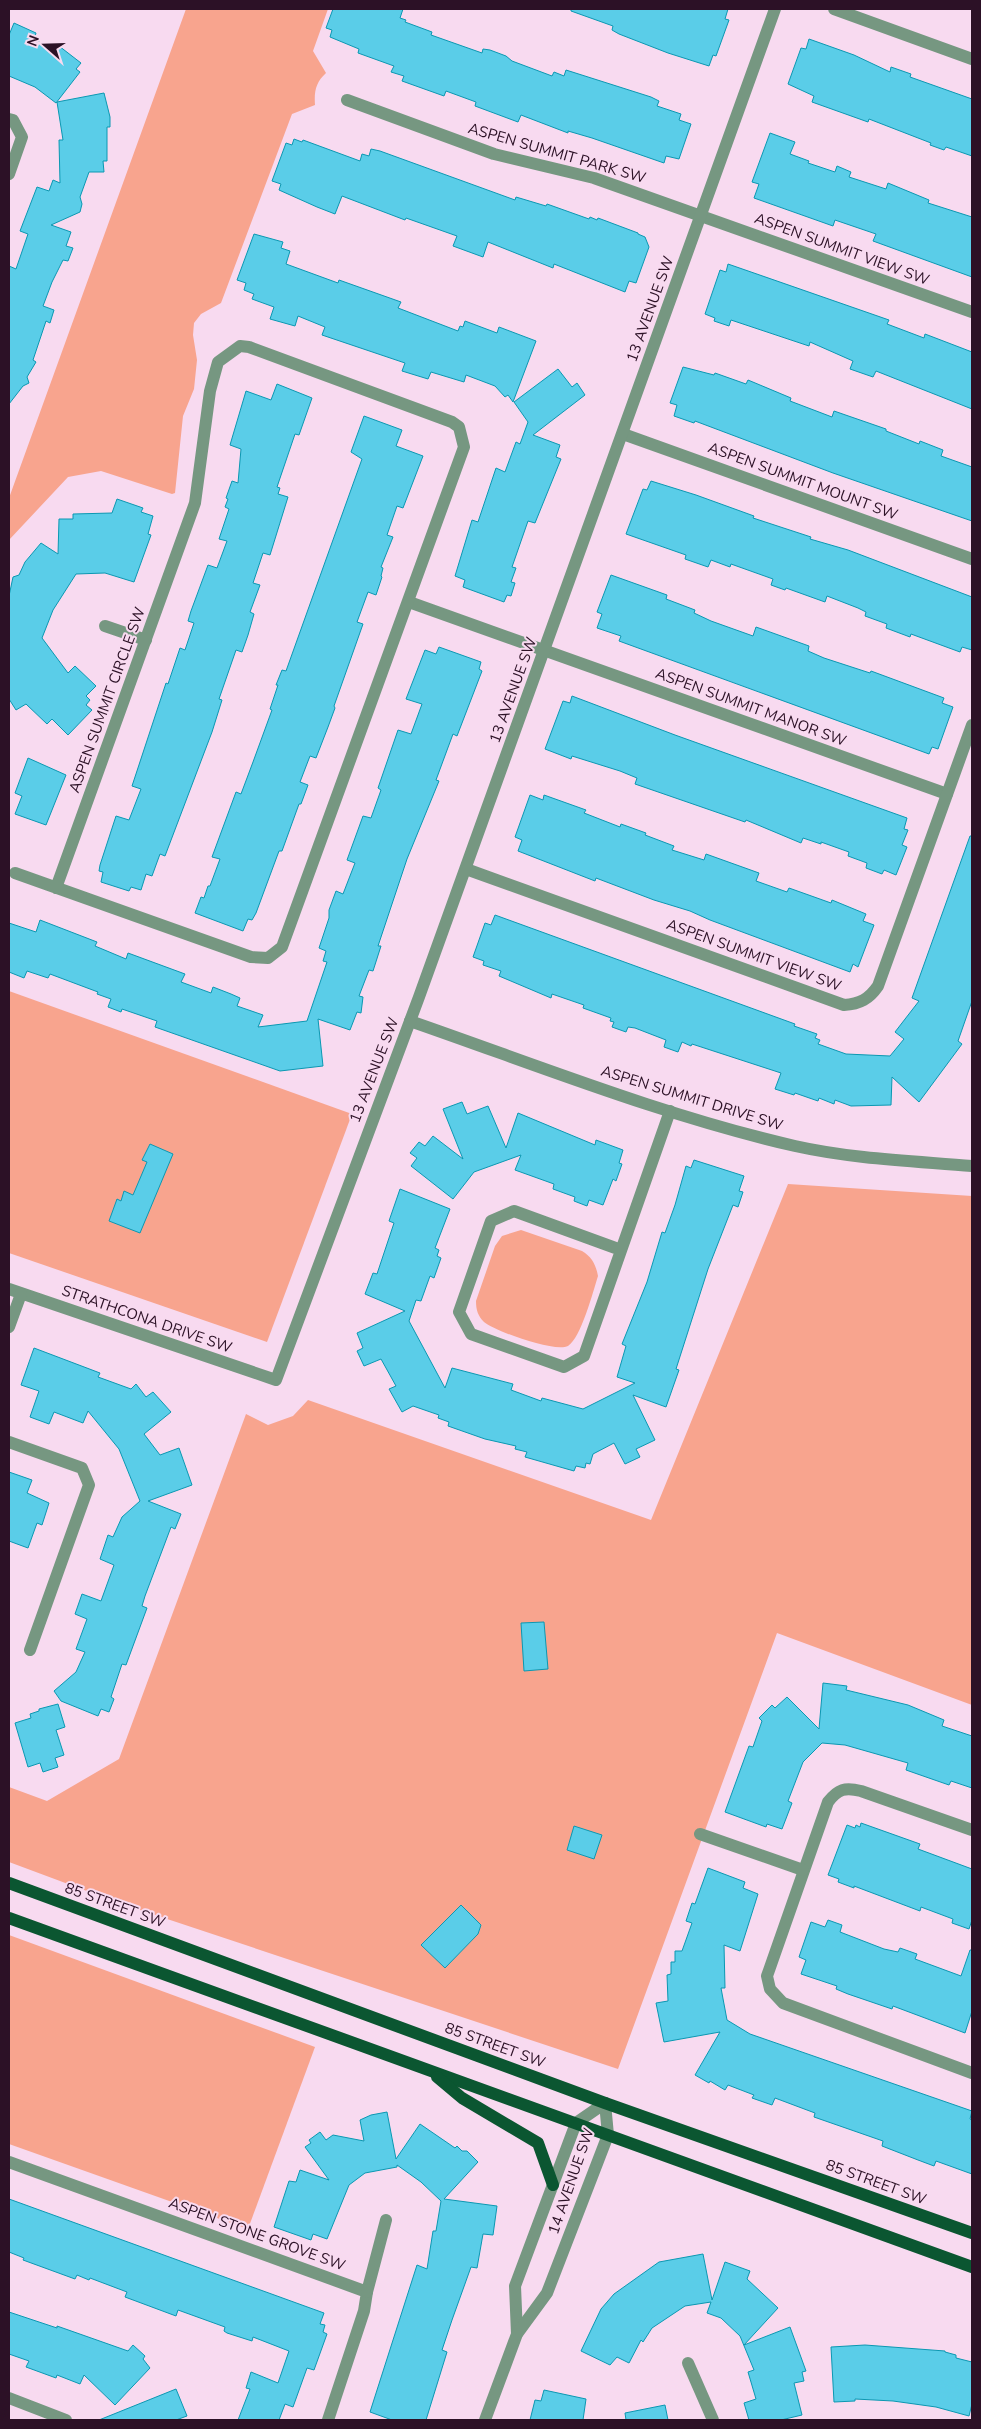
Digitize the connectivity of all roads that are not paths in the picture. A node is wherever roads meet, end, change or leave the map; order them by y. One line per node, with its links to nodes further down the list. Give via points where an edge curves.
1 (775, 9): 7 (street, 13 AVENUE SW)
2 (834, 9): 3 (street)
3 (972, 60)
4 (347, 100): 7 (street, ASPEN SUMMIT PARK SW, via 494,154 594,178)
5 (9, 119): 6 (street, via 13,120 22,137)
6 (9, 174)
7 (701, 216): 8 (street, ASPEN SUMMIT VIEW SW); 9 (street, 13 AVENUE SW)
8 (972, 312)
9 (623, 434): 10 (street, ASPEN SUMMIT MOUNT SW); 14 (street, 13 AVENUE SW)
10 (972, 559)
11 (409, 602): 13 (street, ASPEN SUMMIT CIRCLE SW, via 464,447 459,427 240,346 218,362 210,391 195,503); 14 (street); 19 (street, ASPEN SUMMIT CIRCLE SW, via 282,947 268,958 251,957)
12 (105, 626): 13 (street)
13 (146, 640): 19 (street, ASPEN SUMMIT CIRCLE SW)
14 (544, 650): 16 (street, ASPEN SUMMIT MANOR SW); 17 (street, 13 AVENUE SW)
15 (972, 725): 16 (street, ASPEN SUMMIT VIEW SW)
16 (947, 794): 17 (street, ASPEN SUMMIT VIEW SW, via 878,986 870,997 857,1004 844,1005)
17 (466, 869): 20 (street, 13 AVENUE SW)
18 (15, 873): 19 (street)
19 (56, 888)
20 (410, 1021): 21 (street, ASPEN SUMMIT DRIVE SW); 26 (street, 13 AVENUE SW)
21 (670, 1111): 22 (street, ASPEN SUMMIT DRIVE SW, via 796,1146 865,1157); 23 (street)
22 (972, 1166)
23 (621, 1250): 23 (street, via 584,1356 564,1366 471,1334 459,1312 491,1221 514,1212)
24 (15, 1291): 25 (street); 26 (street, STRATHCONA DRIVE SW)
25 (9, 1327)
26 (276, 1380)
27 (9, 1442): 28 (street, via 82,1468 89,1486)
28 (30, 1650)
29 (972, 1830): 31 (street, via 861,1791 842,1789 828,1802)
30 (700, 1834): 31 (street)
31 (803, 1870): 35 (street, via 768,1969 768,1983 773,1995 783,2002)
32 (9, 1883): 36 (main road, 85 STREET SW)
33 (9, 1918): 34 (main road)
34 (429, 2071): 37 (main road); 40 (main road, via 462,2098 538,2143)
35 (972, 2073)
36 (605, 2103): 37 (street, 14 AVENUE SW); 38 (street, 14 AVENUE SW); 42 (main road, 85 STREET SW)
37 (576, 2124): 38 (main road); 40 (street, 14 AVENUE SW)
38 (608, 2135): 43 (main road); 45 (street, 14 AVENUE SW, via 547,2293)
39 (9, 2162): 44 (street, ASPEN STONE GROVE SW)
40 (553, 2185): 45 (street, 14 AVENUE SW, via 515,2286)
41 (386, 2220): 44 (street)
42 (972, 2233)
43 (972, 2267)
44 (367, 2292): 49 (street, via 364,2312)
45 (517, 2334): 50 (street, 14 AVENUE SW)
46 (688, 2363): 51 (street)
47 (9, 2398): 48 (street)
48 (66, 2420)
49 (328, 2420)
50 (485, 2420)
51 (714, 2420)

